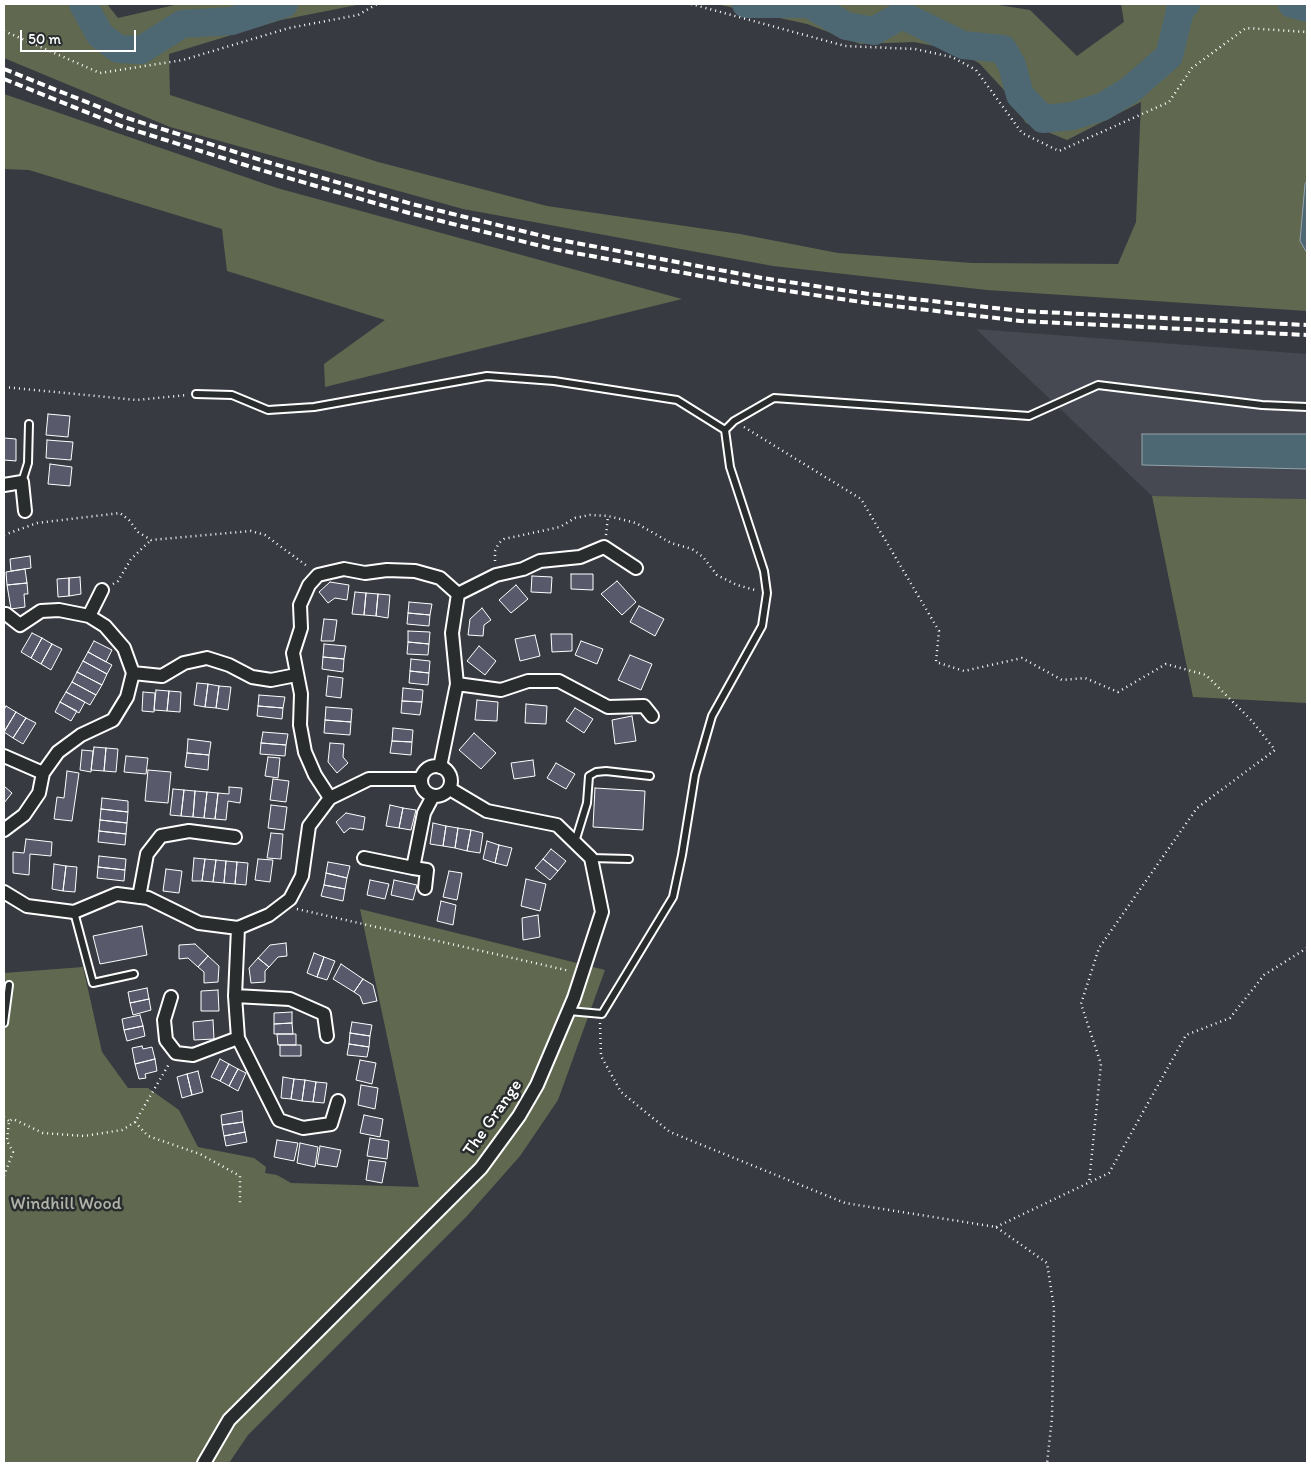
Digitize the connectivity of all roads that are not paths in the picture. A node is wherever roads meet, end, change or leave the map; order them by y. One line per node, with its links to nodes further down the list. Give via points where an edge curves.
1 (196, 394): 4 (lane, via 232,395 268,410 314,407 487,376 554,381 677,400)
2 (1307, 407): 4 (lane, via 1262,405 1098,385 1029,416 774,398)
3 (29, 424): 5 (lane, via 28,462)
4 (724, 430): 41 (lane, via 730,467 764,570 767,593 762,626 712,716 695,775 673,897 602,1014)
5 (22, 482): 6 (street); 7 (street)
6 (4, 485)
7 (24, 511)
8 (636, 568): 10 (street, via 604,547 580,557 540,561 496,575)
9 (102, 590): 12 (street)
10 (458, 594): 14 (street, via 440,578 415,572 344,570 318,575 309,585 300,605 301,628 293,654); 15 (street, via 452,633)
11 (6, 614): 12 (street, via 20,625 41,611 59,610)
12 (89, 616): 13 (street, via 105,626 124,648)
13 (133, 673): 14 (street, via 162,676 184,663 208,658 252,677 271,680); 19 (street, via 127,697 113,720 81,735 58,752)
14 (296, 675): 24 (street, via 301,694 300,725 305,752)
15 (457, 684): 16 (street, via 501,690 528,681 559,681 608,707 644,706); 18 (street)
16 (652, 716)
17 (4, 756): 19 (street)
18 (440, 767): 21 (street, via 426,770); 22 (street, via 450,776)
19 (42, 773): 25 (street, via 39,793 24,815)
20 (650, 776): 27 (lane, via 606,771 589,776 587,803)
21 (421, 779): 23 (street, via 425,792); 24 (street, via 369,779)
22 (450, 789): 23 (street, via 443,795); 27 (street, via 487,811 557,825)
23 (433, 796): 31 (street, via 424,813)
24 (330, 798): 36 (street, via 309,826 302,876 290,899 269,915)
25 (4, 830)
26 (235, 837): 34 (street, via 189,832 162,836 147,854)
27 (575, 842): 29 (street)
28 (364, 858): 31 (street)
29 (591, 858): 30 (lane); 41 (street, The Grange, via 602,912)
30 (629, 859)
31 (413, 868): 32 (street, via 427,870)
32 (425, 888)
33 (5, 896): 35 (street, via 27,906)
34 (138, 896): 35 (street, via 116,894); 36 (street, via 199,923)
35 (74, 912): 37 (lane, via 93,983)
36 (238, 928): 39 (street)
37 (134, 974)
38 (9, 985): 42 (lane)
39 (235, 996): 43 (street, via 290,999 324,1014); 44 (street)
40 (171, 997): 44 (street, via 164,1020 166,1040 176,1053 194,1055)
41 (569, 1011): 46 (street, The Grange, via 537,1085 481,1168 229,1420)
42 (4, 1023)
43 (327, 1036)
44 (238, 1038): 45 (street, via 279,1120 303,1128 331,1124)
45 (338, 1102)
46 (204, 1463)

